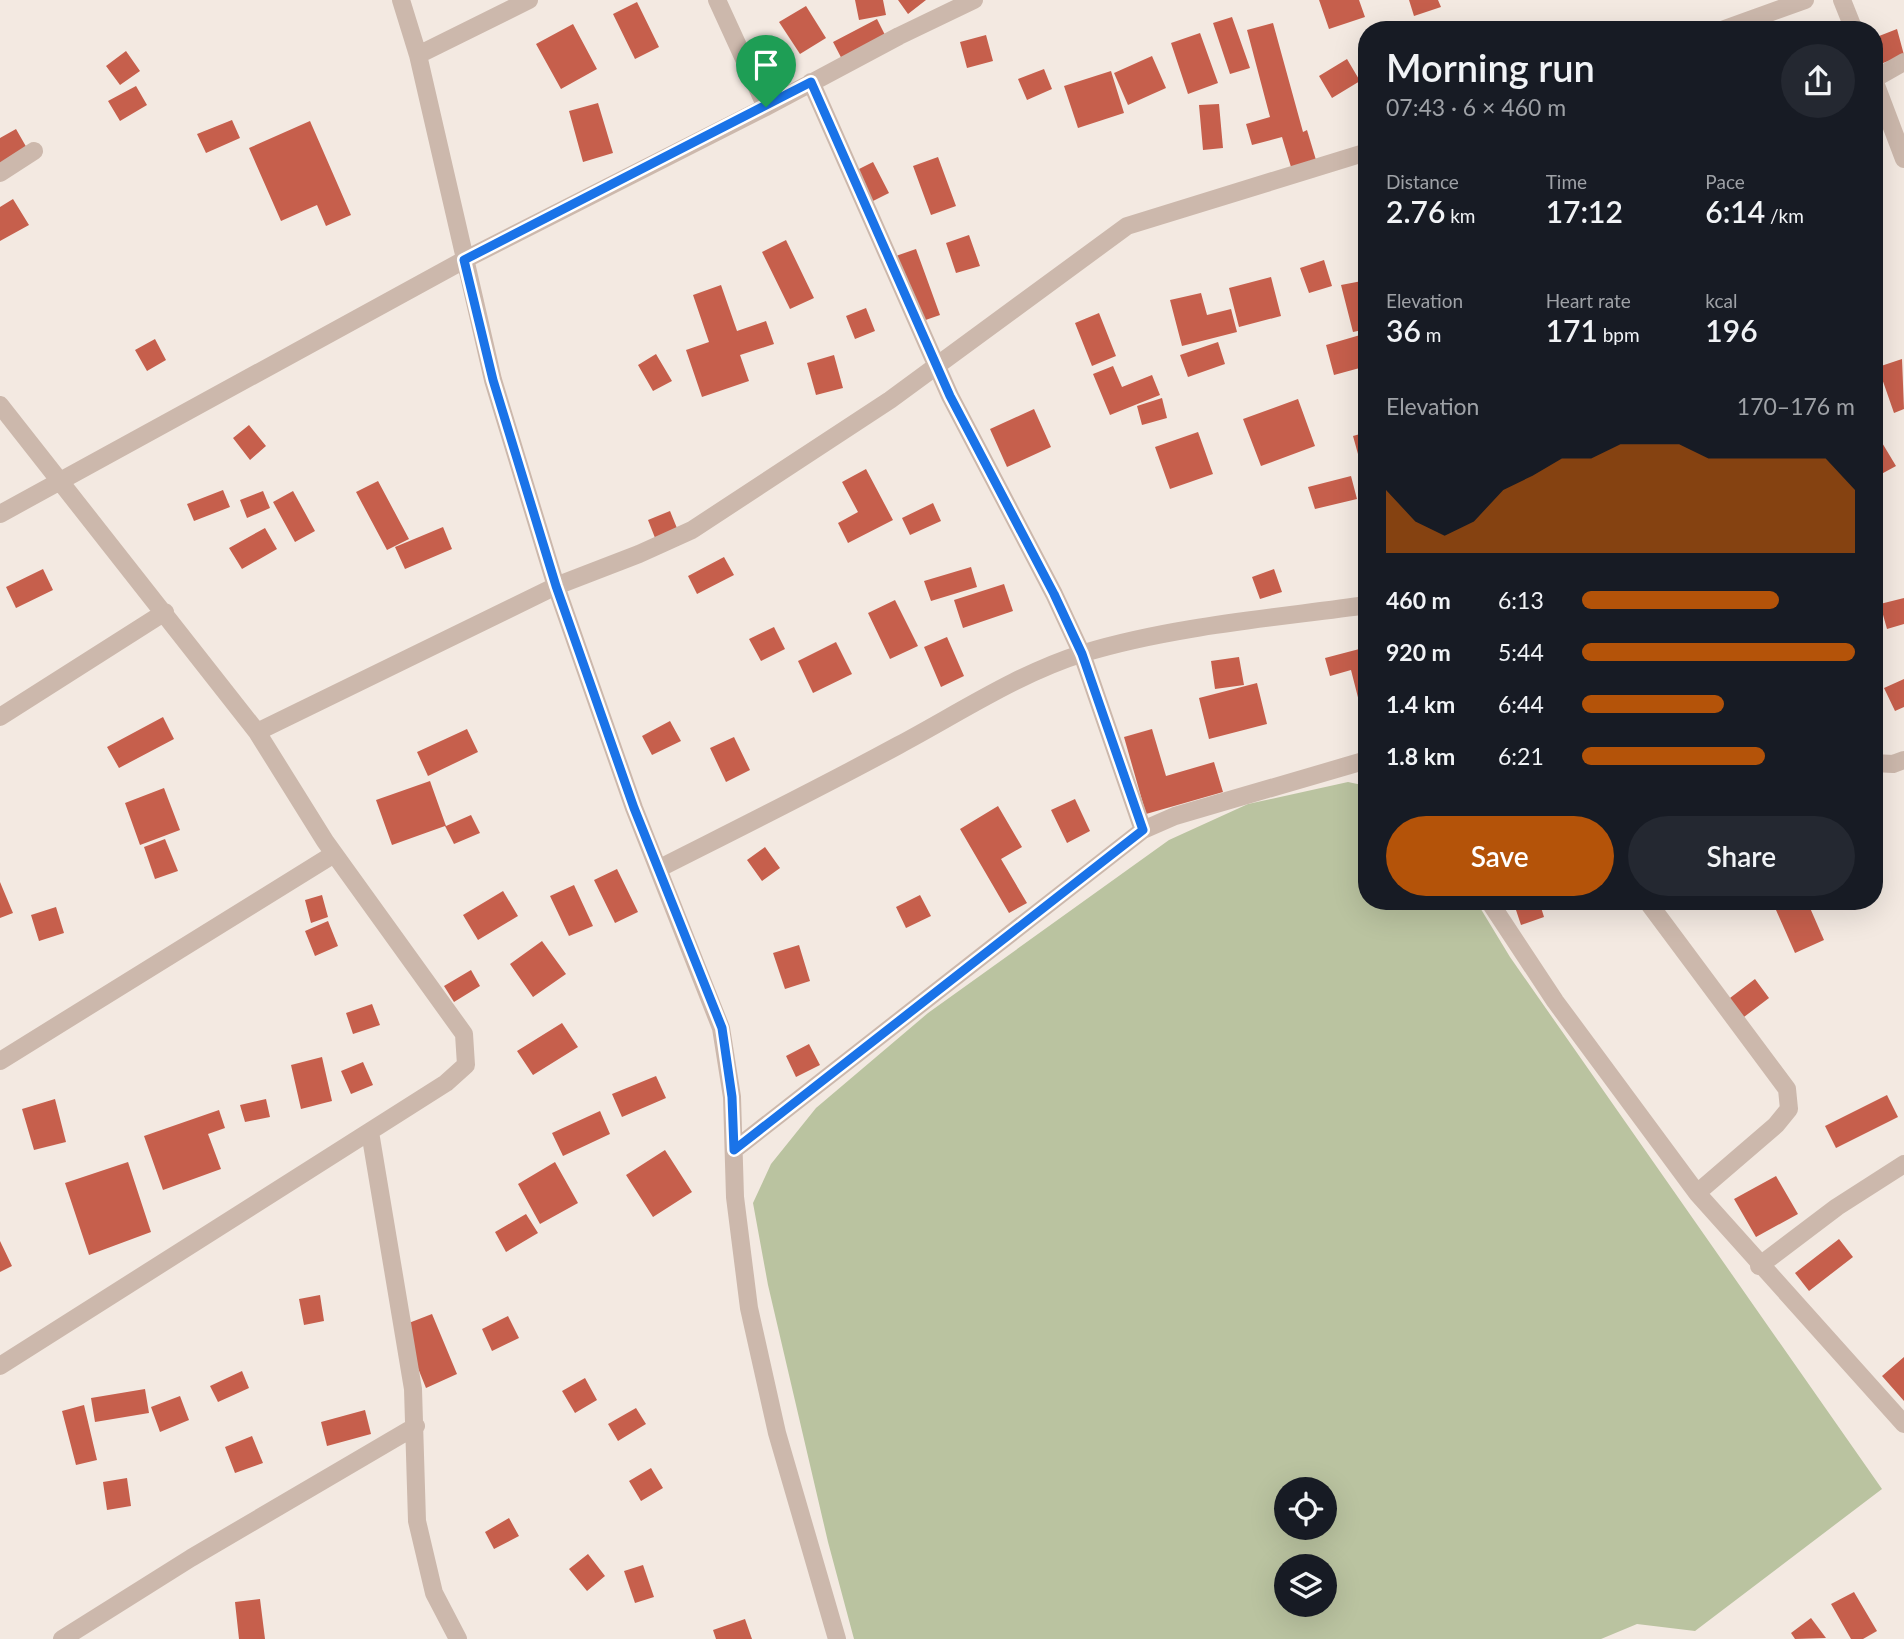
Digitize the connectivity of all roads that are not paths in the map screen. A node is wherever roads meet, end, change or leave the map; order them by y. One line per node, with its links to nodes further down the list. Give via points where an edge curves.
1 (401, 0): 9 (street)
2 (529, 0): 9 (street)
3 (717, 0): 14 (street)
4 (974, 0): 12 (street)
5 (1805, 0): 7 (street)
6 (1842, 0): 8 (street)
7 (1747, 21)
8 (1850, 21)
9 (418, 55): 19 (street)
10 (1904, 62): 11 (street)
11 (1883, 74)
12 (811, 82): 14 (street); 20 (street)
13 (1883, 103): 17 (street)
14 (766, 107): 19 (street)
15 (34, 151): 18 (street)
16 (1358, 155): 20 (street, via 1127,226)
17 (1904, 159)
18 (0, 173)
19 (464, 260): 22 (street); 24 (street, via 493,380)
20 (938, 366): 24 (street, via 692,530); 27 (street)
21 (0, 405): 22 (street)
22 (59, 482): 23 (street); 26 (street)
23 (0, 513)
24 (556, 586): 29 (street); 35 (street)
25 (1358, 606): 27 (street, via 1119,643)
26 (165, 612): 28 (street); 29 (street)
27 (1082, 654): 33 (street); 35 (street, via 1028,676)
28 (0, 717)
29 (257, 732): 34 (street)
30 (1904, 760): 32 (street)
31 (1358, 763): 33 (street, via 1174,816)
32 (1883, 763)
33 (1143, 830): 40 (street)
34 (334, 854): 38 (street); 39 (street, via 464,1034 466,1065)
35 (659, 869): 40 (street, via 722,1028)
36 (1495, 910): 42 (street, via 1555,1001)
37 (1654, 910): 42 (street, via 1787,1089 1789,1108 1776,1125)
38 (0, 1061)
39 (370, 1132): 44 (street); 46 (street)
40 (734, 1150): 49 (street, via 749,1308 777,1433)
41 (1904, 1164): 43 (street)
42 (1697, 1193): 43 (street)
43 (1759, 1266): 45 (street)
44 (0, 1366)
45 (1904, 1424)
46 (416, 1426): 47 (street); 48 (street, via 417,1521 434,1593)
47 (62, 1639)
48 (458, 1639)
49 (838, 1639)

